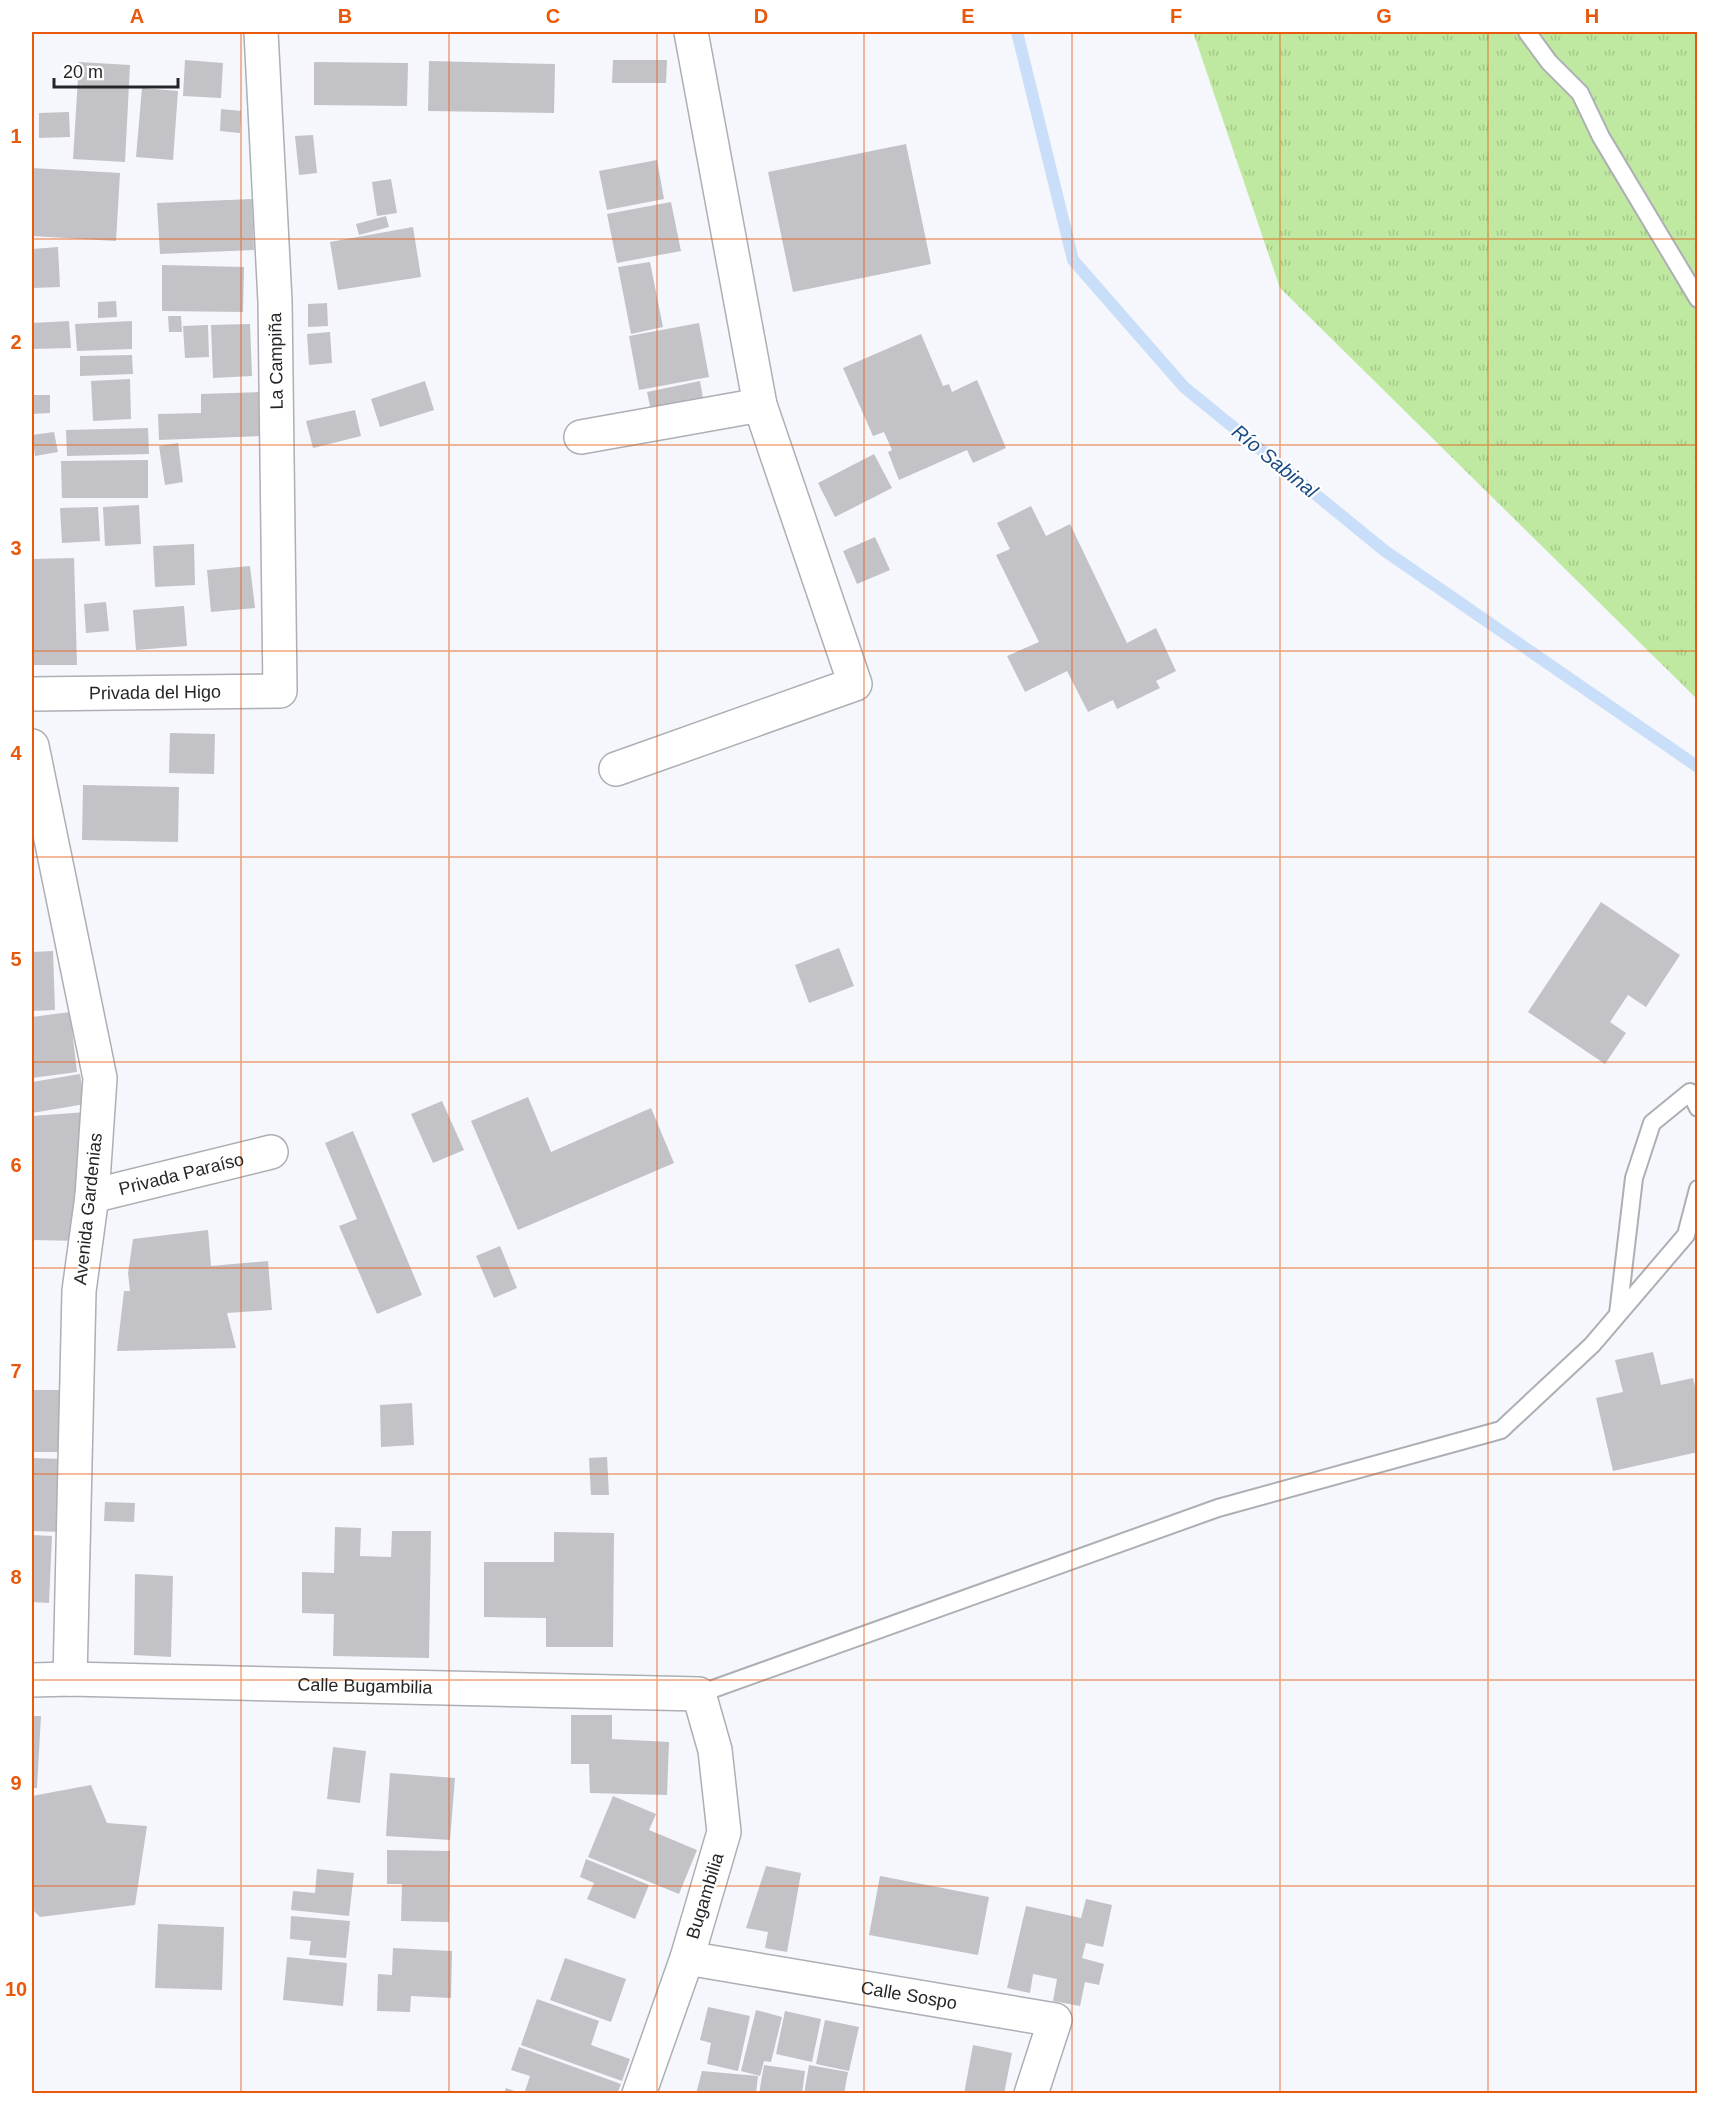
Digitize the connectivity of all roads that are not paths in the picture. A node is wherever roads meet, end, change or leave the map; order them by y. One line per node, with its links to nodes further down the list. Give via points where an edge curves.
1 (261, 32): 7 (street, La Campiña, via 275,301)
2 (691, 32): 5 (street)
3 (1527, 32): 4 (lane, via 1549,62 1580,93 1601,137)
4 (1698, 299)
5 (760, 405): 6 (street); 10 (street, via 855,684)
6 (580, 437)
7 (280, 690): 8 (street, Privada del Higo)
8 (32, 694)
9 (32, 746): 14 (street, Avenida Gardenias, via 100,1078)
10 (616, 769)
11 (1698, 1108): 15 (lane, via 1690,1092 1652,1123 1634,1178)
12 (271, 1152): 14 (street, Privada Paraíso)
13 (1698, 1189): 15 (lane, via 1686,1235)
14 (92, 1196): 16 (street, Avenida Gardenias, via 79,1291)
15 (1618, 1314): 18 (lane, via 1592,1345 1501,1430 1218,1508)
16 (70, 1678): 17 (street, Calle Bugambilia); 18 (street, Calle Bugambilia)
17 (32, 1680)
18 (699, 1694): 19 (street, Bugambilia, via 715,1750 724,1832)
19 (687, 1958): 20 (street, Bugambilia); 21 (street, Calle Sospo, via 1055,2020)
20 (639, 2094)
21 (1031, 2094)

